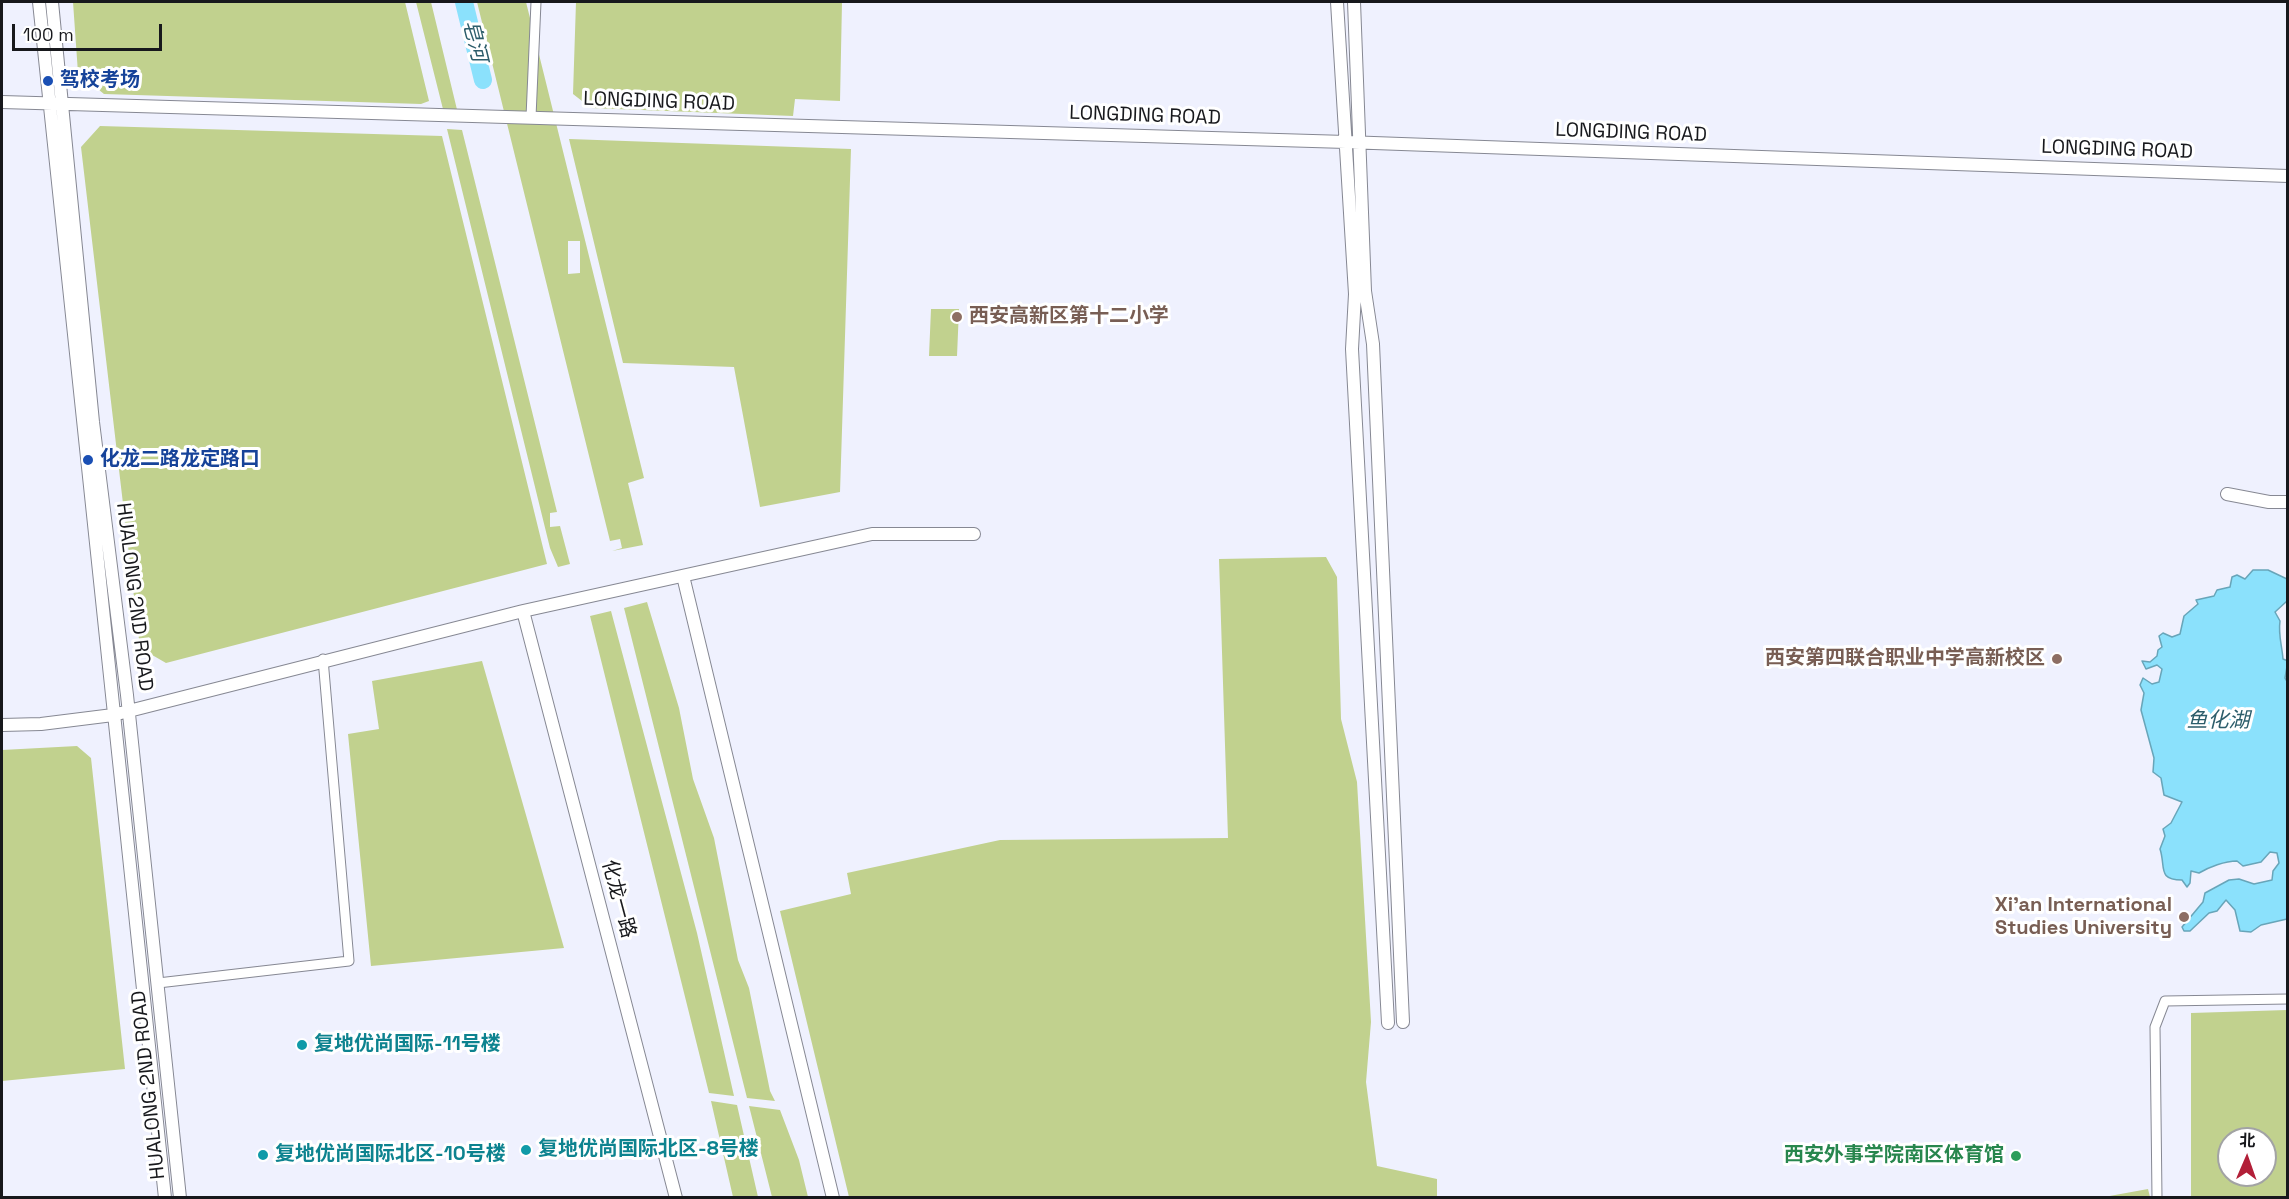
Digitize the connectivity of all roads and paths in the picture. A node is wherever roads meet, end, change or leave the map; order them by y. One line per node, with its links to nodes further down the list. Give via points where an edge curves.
1 (39, 2): 7 (street, HUALONG 2ND ROAD)
2 (52, 2): 7 (street, HUALONG 2ND ROAD)
3 (536, 2): 8 (street)
4 (1337, 2): 9 (street)
5 (1354, 2): 10 (street)
6 (2, 102): 7 (street, LONGDING ROAD)
7 (56, 103): 8 (street, LONGDING ROAD); 18 (street, HUALONG 2ND ROAD); 19 (street, HUALONG 2ND ROAD)
8 (531, 117): 9 (street, LONGDING ROAD)
9 (1346, 142): 10 (street, LONGDING ROAD); 24 (street, via 1355,294 1352,349)
10 (1359, 143): 11 (street, LONGDING ROAD); 23 (street, via 1365,291 1373,356)
11 (2288, 176)
12 (2227, 494): 13 (street, via 2269,502)
13 (2288, 501)
14 (974, 534): 15 (street, via 872,534)
15 (683, 576): 16 (street); 28 (street)
16 (523, 611): 17 (street); 27 (street, 化龙一路)
17 (323, 659): 18 (street); 21 (street, via 349,961)
18 (129, 711): 19 (street); 21 (street, HUALONG 2ND ROAD)
19 (113, 715): 20 (street); 25 (street, HUALONG 2ND ROAD)
20 (2, 725)
21 (158, 983): 26 (street, HUALONG 2ND ROAD)
22 (2288, 999): 29 (street, via 2165,1001 2155,1027)
23 (1402, 1022)
24 (1388, 1023)
25 (165, 1197)
26 (180, 1197)
27 (676, 1197)
28 (833, 1197)
29 (2157, 1197)

